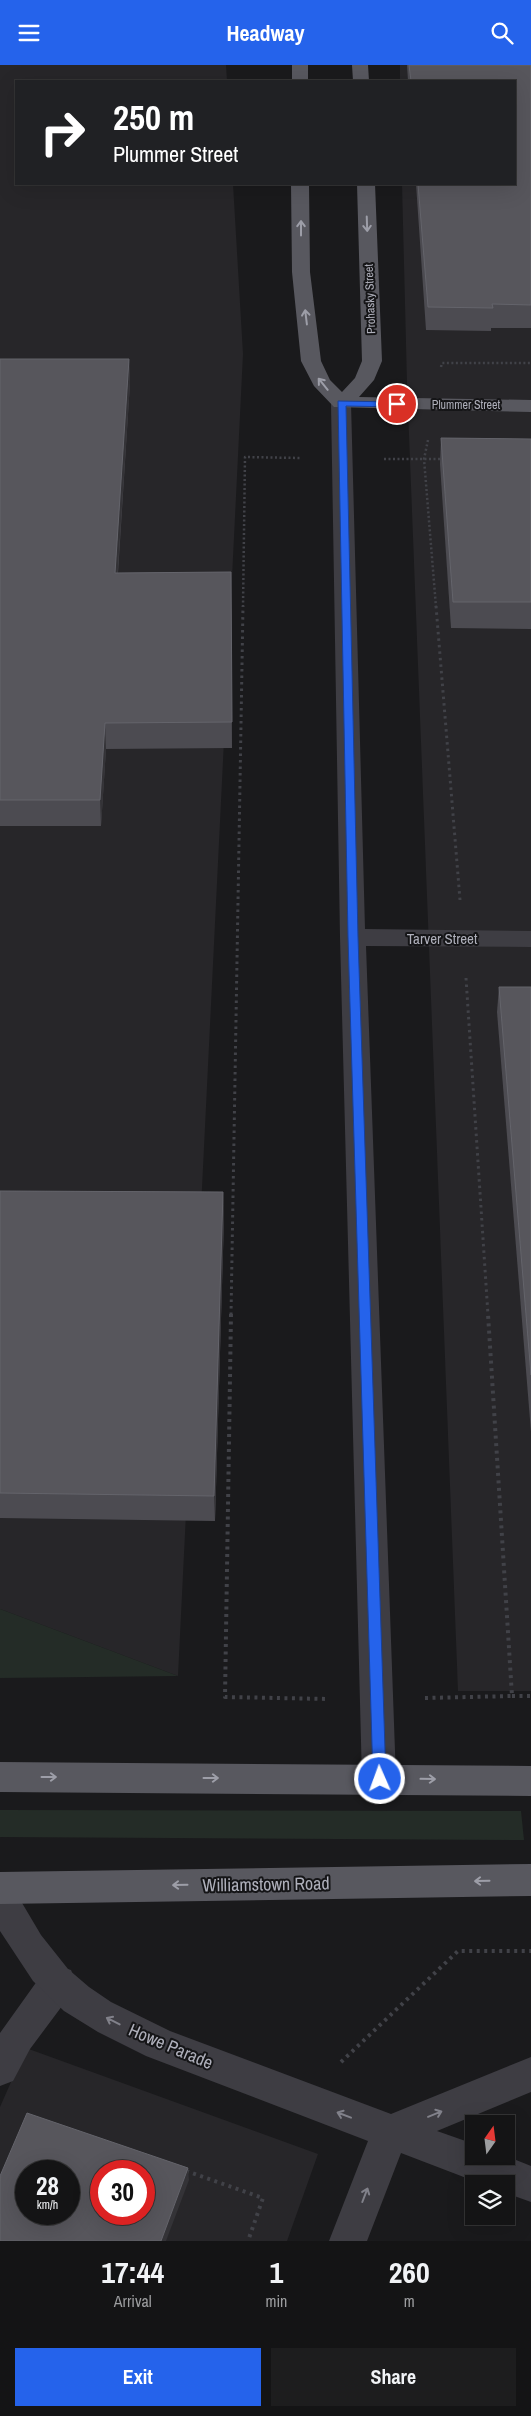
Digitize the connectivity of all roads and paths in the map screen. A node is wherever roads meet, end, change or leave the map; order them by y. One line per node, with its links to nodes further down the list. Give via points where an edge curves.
1 (300, 65): 3 (main road)
2 (360, 65): 4 (main road)
3 (300, 80)
4 (361, 80)
5 (300, 185): 9 (main road, one-way to 5, via 320,382 311,361 301,272)
6 (366, 185): 9 (main road, Prohasky Street, one-way to 9, via 372,361 367,378)
7 (531, 363): 8 (path, via 442,363)
8 (440, 371)
9 (341, 403): 10 (main road, Plummer Street); 12 (street)
10 (531, 405)
11 (428, 437): 13 (path)
12 (342, 459): 13 (path); 15 (street); 20 (path, via 245,457 225,1697)
13 (424, 459): 14 (path); 16 (path)
14 (444, 459)
15 (353, 937): 16 (street, Tarver Street); 20 (street)
16 (463, 938): 17 (street, Tarver Street); 18 (path)
17 (531, 939)
18 (512, 1696): 19 (path); 20 (path)
19 (531, 1696)
20 (376, 1700): 22 (street)
21 (0, 1777): 22 (main road, one-way to 22)
22 (380, 1779): 23 (main road, one-way to 23)
23 (531, 1781)
24 (531, 1880): 25 (main road, Williamstown Road, one-way to 25)
25 (0, 1888)
26 (0, 1897): 28 (street, Howe Parade, via 20,1936 39,1963)
27 (531, 1951): 31 (path, via 458,1951)
28 (58, 1982): 29 (street, via 17,2037); 31 (street, Howe Parade, one-way to 28, via 159,2044 104,2016)
29 (0, 2069)
30 (531, 2074): 32 (street, one-way to 30)
31 (302, 2099): 32 (street, Howe Parade, one-way to 31)
32 (390, 2132): 34 (street, Howe Parade); 36 (street, one-way to 32)
33 (180, 2169): 35 (path, via 263,2198)
34 (531, 2184)
35 (248, 2241)
36 (348, 2241)

